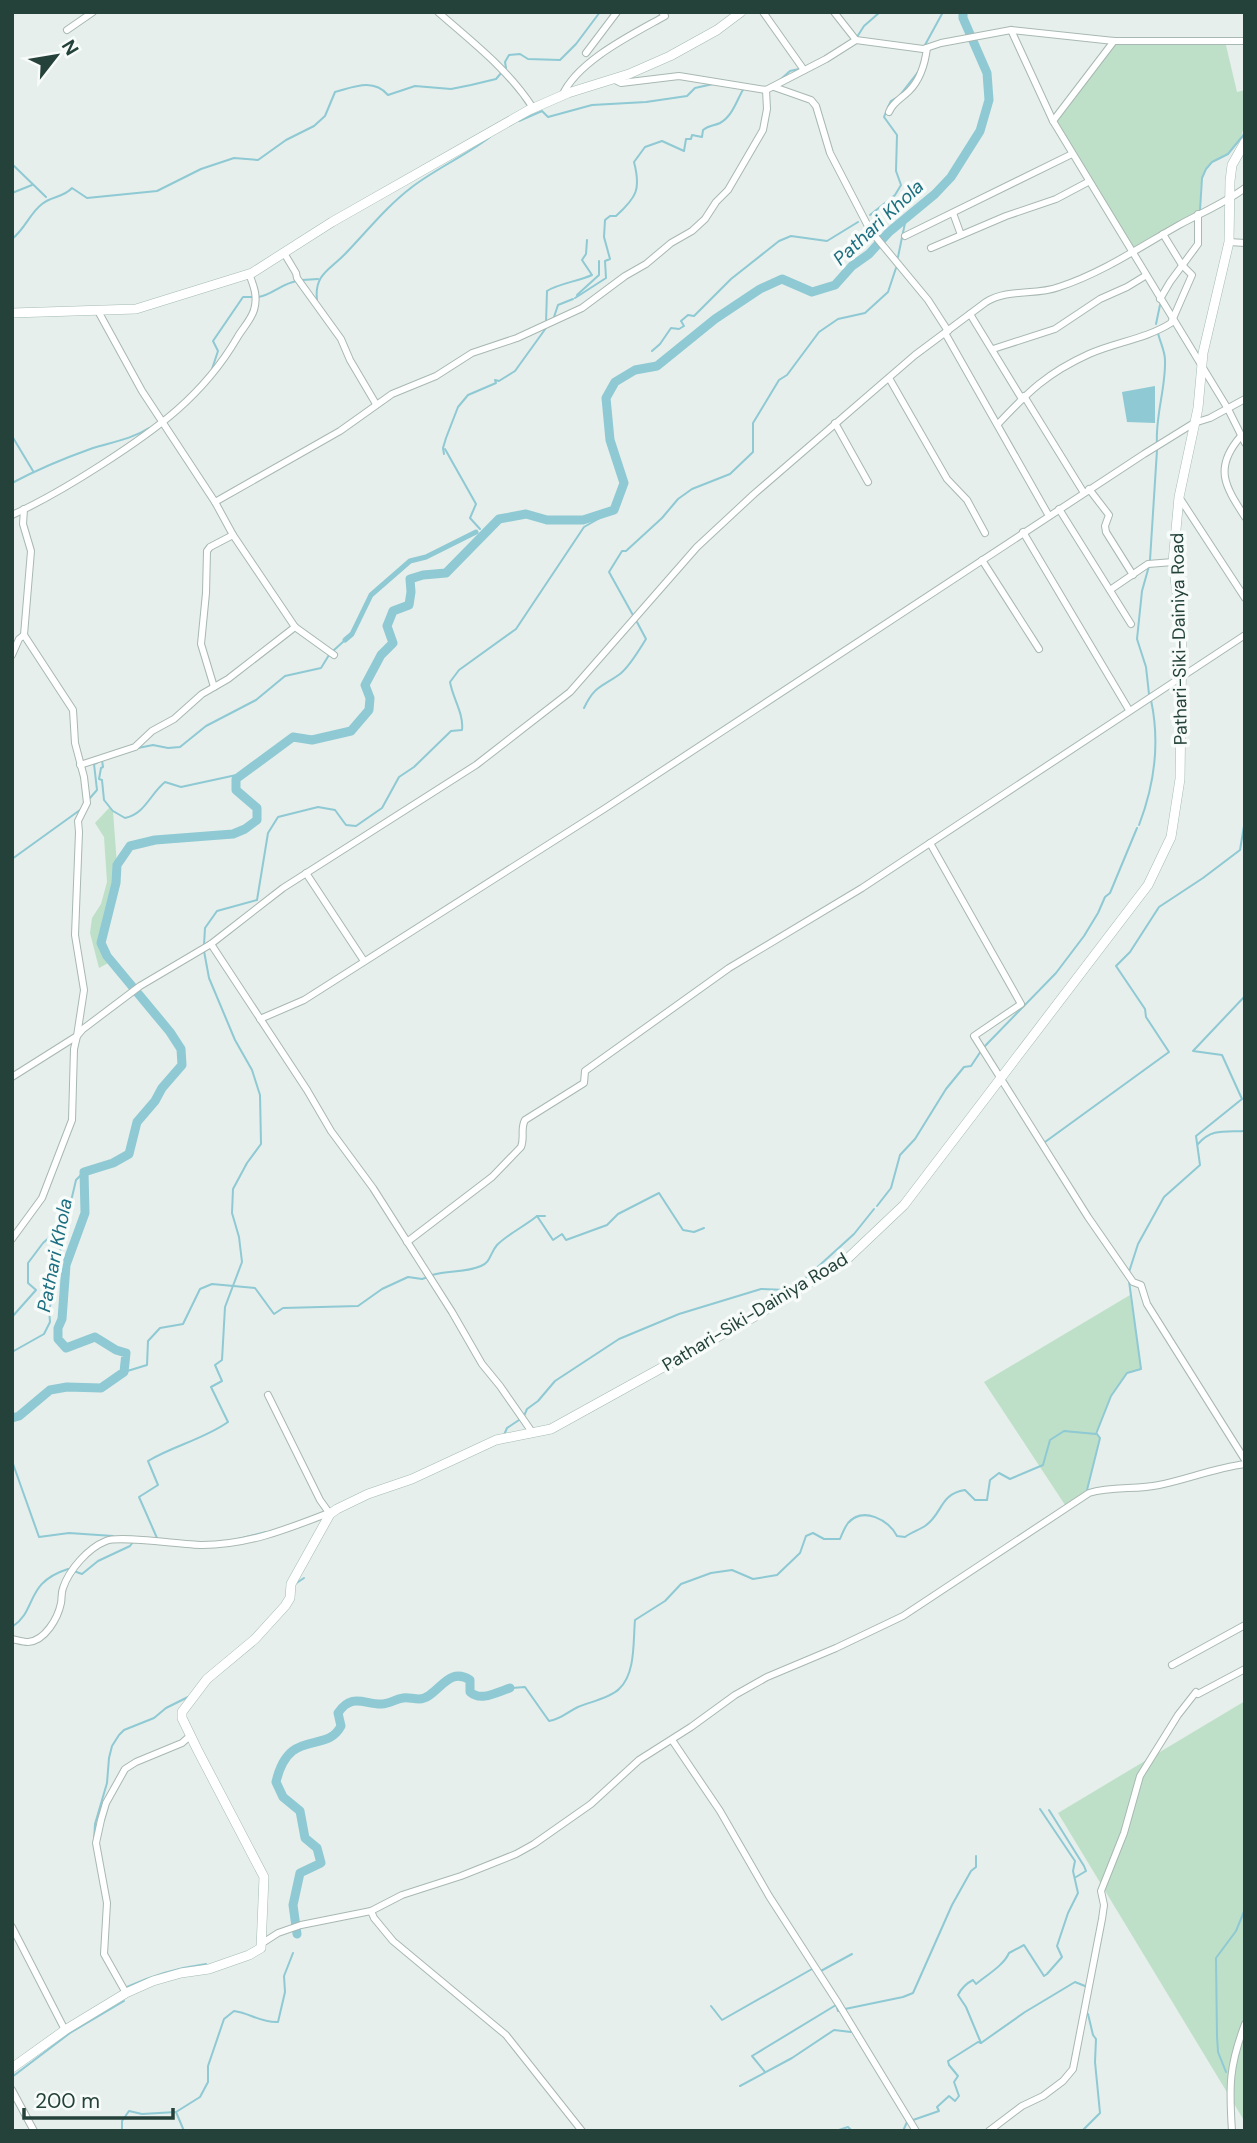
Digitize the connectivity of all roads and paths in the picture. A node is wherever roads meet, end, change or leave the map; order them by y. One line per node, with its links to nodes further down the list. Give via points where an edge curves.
1 (93, 12): 9 (street)
2 (438, 12): 21 (street, via 499,65)
3 (617, 12): 15 (street)
4 (673, 12): 7 (street)
5 (763, 12): 16 (street)
6 (834, 12): 11 (street)
7 (664, 14): 20 (street, via 591,63)
8 (736, 14): 17 (main road, via 670,56)
9 (67, 30)
10 (1011, 30): 12 (street); 14 (street); 23 (street)
11 (856, 40): 14 (street); 16 (street)
12 (1114, 41): 13 (street); 23 (street)
13 (1245, 41)
14 (927, 48): 22 (street, via 916,82)
15 (586, 53)
16 (804, 70): 18 (street)
17 (613, 79): 19 (street, via 621,83 679,76); 20 (main road)
18 (774, 87): 19 (street); 47 (street, via 816,106 830,153 870,230 928,300)
19 (766, 90): 53 (street, via 763,130 728,190 692,232 582,308 472,353)
20 (562, 96): 21 (main road)
21 (533, 108): 37 (main road)
22 (889, 112)
23 (1053, 121): 25 (street)
24 (1245, 142): 28 (main road, Pathari-Siki-Dainiya Road, via 1233,165)
25 (1072, 154): 26 (street); 30 (street)
26 (1088, 182): 32 (street); 38 (street)
27 (1245, 188): 28 (street)
28 (1229, 199): 29 (street); 34 (main road, Pathari-Siki-Dainiya Road)
29 (1201, 212): 31 (street); 39 (street, via 1198,244)
30 (953, 213): 32 (street); 33 (street)
31 (1163, 234): 38 (street); 39 (street)
32 (961, 235): 36 (street)
33 (905, 236)
34 (1228, 242): 35 (street); 49 (main road, Pathari-Siki-Dainiya Road)
35 (1245, 243)
36 (931, 248)
37 (284, 253): 40 (main road); 53 (street, via 341,339)
38 (1132, 253): 41 (street); 45 (street, via 1056,288 996,296)
39 (1181, 265): 42 (street); 46 (street, via 1192,275)
40 (249, 274): 43 (main road, via 136,309); 57 (street, via 255,290 254,312 224,360)
41 (1145, 276): 42 (street); 48 (street, via 1055,329)
42 (1160, 299): 46 (street)
43 (98, 311): 44 (main road); 57 (street)
44 (12, 313)
45 (970, 314): 47 (street); 48 (street)
46 (1173, 320): 49 (street); 51 (street, via 1084,357)
47 (946, 332): 50 (street); 58 (street)
48 (993, 349): 51 (street)
49 (1202, 367): 54 (street); 56 (main road, Pathari-Siki-Dainiya Road)
50 (889, 378): 55 (street); 70 (street, via 947,479 967,500)
51 (1023, 397): 58 (street); 61 (street)
52 (1245, 399): 54 (street)
53 (376, 404): 63 (street, via 340,431)
54 (1228, 409): 56 (street); 59 (street)
55 (835, 423): 60 (street); 89 (street, via 697,547 570,692 476,765)
56 (1194, 423): 61 (street); 62 (main road, Pathari-Siki-Dainiya Road)
57 (163, 424): 63 (street); 64 (street)
58 (998, 424): 67 (street)
59 (1243, 440): 68 (street, via 1229,453 1224,472 1225,484)
60 (868, 482)
61 (1087, 491): 65 (street); 74 (street, via 1109,515 1106,532)
62 (1178, 497): 73 (main road, Pathari-Siki-Dainiya Road); 76 (street)
63 (215, 502): 71 (street)
64 (24, 509): 66 (street); 79 (street, via 31,551)
65 (1059, 509): 67 (street); 75 (street)
66 (12, 515)
67 (1049, 516): 69 (street)
68 (1245, 517)
69 (1023, 532): 72 (street); 86 (street)
70 (985, 533)
71 (233, 534): 78 (street); 85 (street, via 207,551 201,644)
72 (982, 560): 81 (street); 91 (street)
73 (1173, 562): 74 (street, via 1147,564); 84 (main road, Pathari-Siki-Dainiya Road)
74 (1133, 575): 75 (street)
75 (1110, 590): 77 (street)
76 (1245, 598)
77 (1131, 624)
78 (295, 626): 83 (street); 85 (street)
79 (24, 635): 82 (street); 87 (street, via 73,710)
80 (1245, 635): 84 (street)
81 (1039, 649)
82 (12, 655)
83 (334, 656)
84 (1182, 676): 86 (street); 94 (main road, Pathari-Siki-Dainiya Road, via 1178,794 1171,837 1160,863 1148,885)
85 (214, 687): 87 (street, via 135,747)
86 (1129, 710): 88 (street)
87 (80, 765): 93 (street, via 87,803 78,821 75,935 84,990)
88 (930, 844): 94 (street, via 1021,1004 974,1036); 97 (street, via 729,968 596,1061 585,1071 584,1083 525,1120 521,1146 492,1177)
89 (306, 873): 90 (street); 91 (street)
90 (211, 944): 92 (street); 93 (street, via 140,986)
91 (364, 961): 92 (street, via 304,1000)
92 (260, 1019): 97 (street)
93 (77, 1036): 95 (street); 96 (street, via 72,1120 43,1198)
94 (1001, 1076): 99 (main road, Pathari-Siki-Dainiya Road, via 904,1205 846,1260 588,1410 551,1429); 100 (street, via 1115,1257 1133,1282 1142,1285 1147,1304)
95 (12, 1077)
96 (12, 1239)
97 (407, 1242): 99 (street, via 482,1364)
98 (268, 1395): 101 (street)
99 (532, 1432): 101 (main road, Pathari-Siki-Dainiya Road, via 496,1440)
100 (1245, 1462): 107 (street, via 1159,1485 1089,1493 903,1616 767,1676)
101 (330, 1514): 103 (street, via 274,1535 232,1544 107,1540 92,1549 66,1579 58,1612 47,1631 29,1642); 106 (main road, via 290,1584 285,1606 255,1639 207,1679 184,1707 182,1718)
102 (1245, 1625): 104 (street)
103 (12, 1639)
104 (1171, 1665)
105 (1245, 1670): 119 (street, via 1197,1693 1140,1776 1101,1891 1102,1919 1073,2069 1043,2096 1021,2106)
106 (191, 1735): 110 (main road, via 264,1877); 111 (street, via 182,1744 125,1769 101,1820 96,1843 107,1903 104,1954)
107 (671, 1740): 108 (street, via 534,1844); 118 (street, via 720,1811)
108 (372, 1911): 110 (street, via 301,1925); 117 (street, via 393,1941 506,2035)
109 (12, 1927): 113 (street)
110 (261, 1944): 111 (main road, via 249,1955)
111 (126, 1993): 113 (main road)
112 (1245, 2024): 120 (street, via 1233,2055 1229,2084)
113 (65, 2030): 114 (main road)
114 (12, 2068)
115 (12, 2090): 116 (street)
116 (34, 2131)
117 (582, 2131)
118 (916, 2131)
119 (989, 2131)
120 (1232, 2131)

